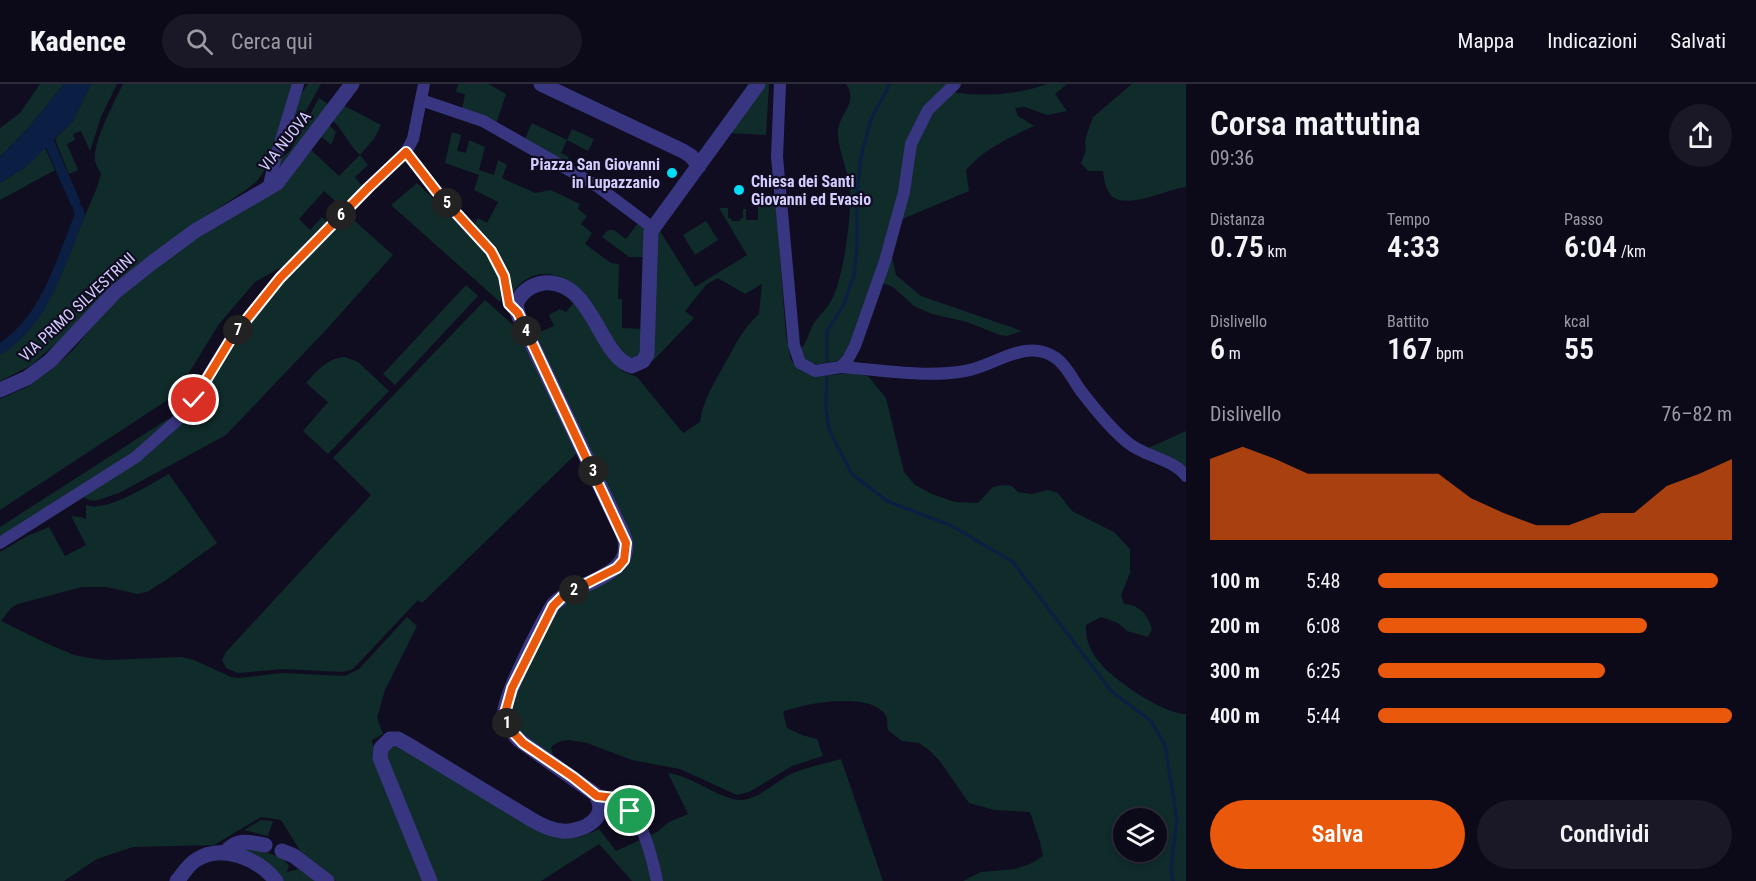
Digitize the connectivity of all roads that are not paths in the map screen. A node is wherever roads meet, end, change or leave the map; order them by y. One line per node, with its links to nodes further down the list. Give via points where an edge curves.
1 (298, 84): 11 (street, VIA NUOVA)
2 (352, 84): 11 (street, VIA NUOVA, via 287,172)
3 (424, 84): 8 (street)
4 (541, 84): 10 (street, via 683,151)
5 (758, 84): 10 (street)
6 (780, 84): 14 (street, via 777,157 794,345 800,363 812,370)
7 (955, 84): 14 (street, via 928,110 911,144 904,192 885,261 855,346)
8 (421, 100): 9 (street, via 413,139); 12 (street, via 483,121 597,186)
9 (406, 152): 13 (street, via 491,251 504,276 509,304); 17 (street, via 280,278 231,339 190,405 156,440 132,460)
10 (699, 166): 12 (street)
11 (268, 189): 15 (street, VIA PRIMO SILVESTRINI, via 195,231 153,262 114,293 50,361 27,378)
12 (653, 228): 13 (street, via 647,354 641,363 629,366 620,360 580,300 563,286 546,283 526,291 517,301)
13 (518, 313): 18 (street, via 626,549 617,568 564,595 553,606 511,692 506,717 519,740)
14 (839, 368): 16 (street, via 939,374 974,369 1026,350 1045,353 1063,365 1127,442)
15 (0, 390)
16 (1186, 476)
17 (0, 543)
18 (597, 796): 25 (street, via 600,810 591,824 572,831 555,830 396,738 387,740 380,758); 26 (street, via 618,800 634,816 650,849)
19 (265, 845): 21 (street, via 240,842)
20 (282, 851): 24 (street)
21 (225, 853): 22 (street, via 197,859); 23 (street, via 255,861)
22 (177, 881)
23 (276, 881)
24 (327, 881)
25 (430, 881)
26 (657, 881)

